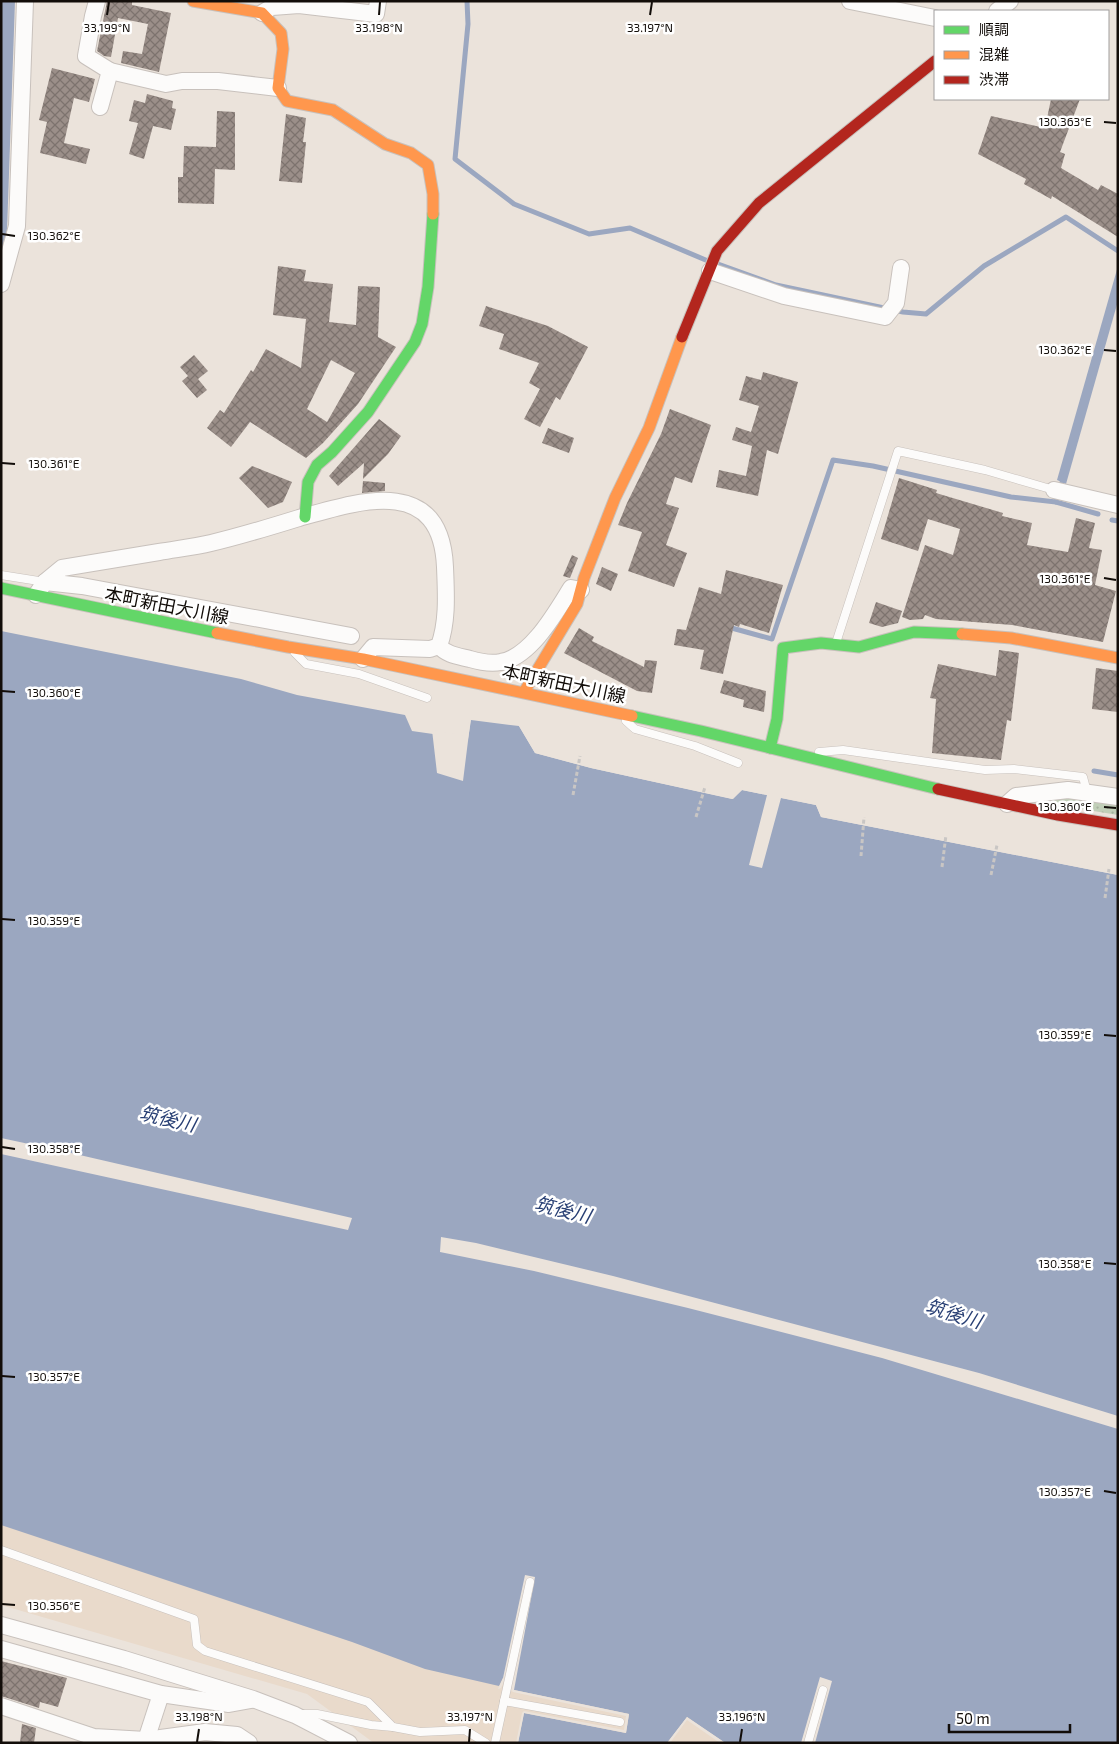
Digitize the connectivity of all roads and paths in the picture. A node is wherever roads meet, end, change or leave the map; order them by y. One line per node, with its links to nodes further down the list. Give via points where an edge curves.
1 (25, 1): 16 (street, via 17,226)
2 (97, 1): 11 (street, via 86,56)
3 (193, 1): 8 (street)
4 (378, 1): 8 (street, via 376,14 299,5 272,7)
5 (850, 1): 9 (street)
6 (1010, 1): 7 (street)
7 (998, 10)
8 (262, 13): 12 (street, via 282,33)
9 (934, 18)
10 (934, 62): 14 (street, via 758,203 717,252)
11 (110, 71): 12 (street, via 166,84 218,80); 13 (street)
12 (278, 88): 19 (street, via 286,101 333,110 385,144 411,153 428,165 433,194 428,287 422,324 415,342 368,412 317,465 308,482)
13 (100, 107)
14 (712, 265): 15 (street, via 784,296 885,317 891,310); 23 (street, via 649,428 615,498)
15 (901, 268)
16 (1, 284)
17 (1054, 490): 18 (street); 25 (lane, via 985,470 898,451)
18 (1118, 505)
19 (305, 517): 22 (street, via 210,543 62,568); 26 (street, via 349,504 387,499 412,505 429,517 438,530 444,554 446,602 444,634)
20 (1, 575): 22 (lane)
21 (1, 588): 22 (street, 本町新田大川線)
22 (41, 588): 24 (street, via 82,586); 27 (street, 本町新田大川線, via 101,610)
23 (581, 590): 26 (street, via 571,588 534,641 519,655 502,662 482,662 445,653); 30 (street)
24 (351, 636)
25 (836, 644): 28 (street, via 859,647 914,632 953,633 1040,642); 33 (street, via 783,648)
26 (439, 646): 29 (street, via 430,649 373,647)
27 (288, 647): 29 (street, 本町新田大川線); 31 (lane, via 306,664 359,674)
28 (1118, 658)
29 (363, 659): 30 (street, 本町新田大川線)
30 (524, 692): 32 (street, 本町新田大川線)
31 (427, 698)
32 (618, 713): 33 (street, 本町新田大川線); 36 (lane, via 635,730 695,746)
33 (770, 748): 35 (street, 本町新田大川線)
34 (580, 756): 39 (path)
35 (814, 759): 38 (lane, via 818,752 843,750 985,770 1014,769 1083,778); 41 (street, 本町新田大川線)
36 (738, 763)
37 (704, 786): 42 (path)
38 (1086, 792): 40 (street); 41 (street, via 1068,790 1016,796)
39 (573, 795)
40 (1118, 798)
41 (1007, 804): 44 (street, 本町新田大川線)
42 (696, 817)
43 (864, 817): 47 (path)
44 (1118, 825)
45 (946, 835): 48 (path)
46 (996, 845): 50 (path)
47 (861, 856)
48 (942, 867)
49 (1109, 869): 51 (path)
50 (991, 875)
51 (1105, 898)
52 (1, 1550): 63 (lane, via 194,1619 196,1645 205,1651 368,1702)
53 (530, 1582): 59 (lane)
54 (1, 1625): 58 (street)
55 (1, 1650): 57 (street)
56 (823, 1690): 69 (lane)
57 (161, 1694): 58 (street, via 229,1704); 64 (street)
58 (254, 1699): 61 (street)
59 (504, 1701): 62 (lane); 68 (lane)
60 (1, 1706): 64 (street, via 94,1736)
61 (295, 1715): 63 (lane, via 317,1714 371,1726); 66 (street)
62 (620, 1722)
63 (393, 1727): 67 (lane, via 420,1732 465,1730)
64 (146, 1740): 65 (street, via 205,1732 237,1735)
65 (249, 1743)
66 (349, 1743)
67 (486, 1743)
68 (495, 1743)
69 (808, 1743)

